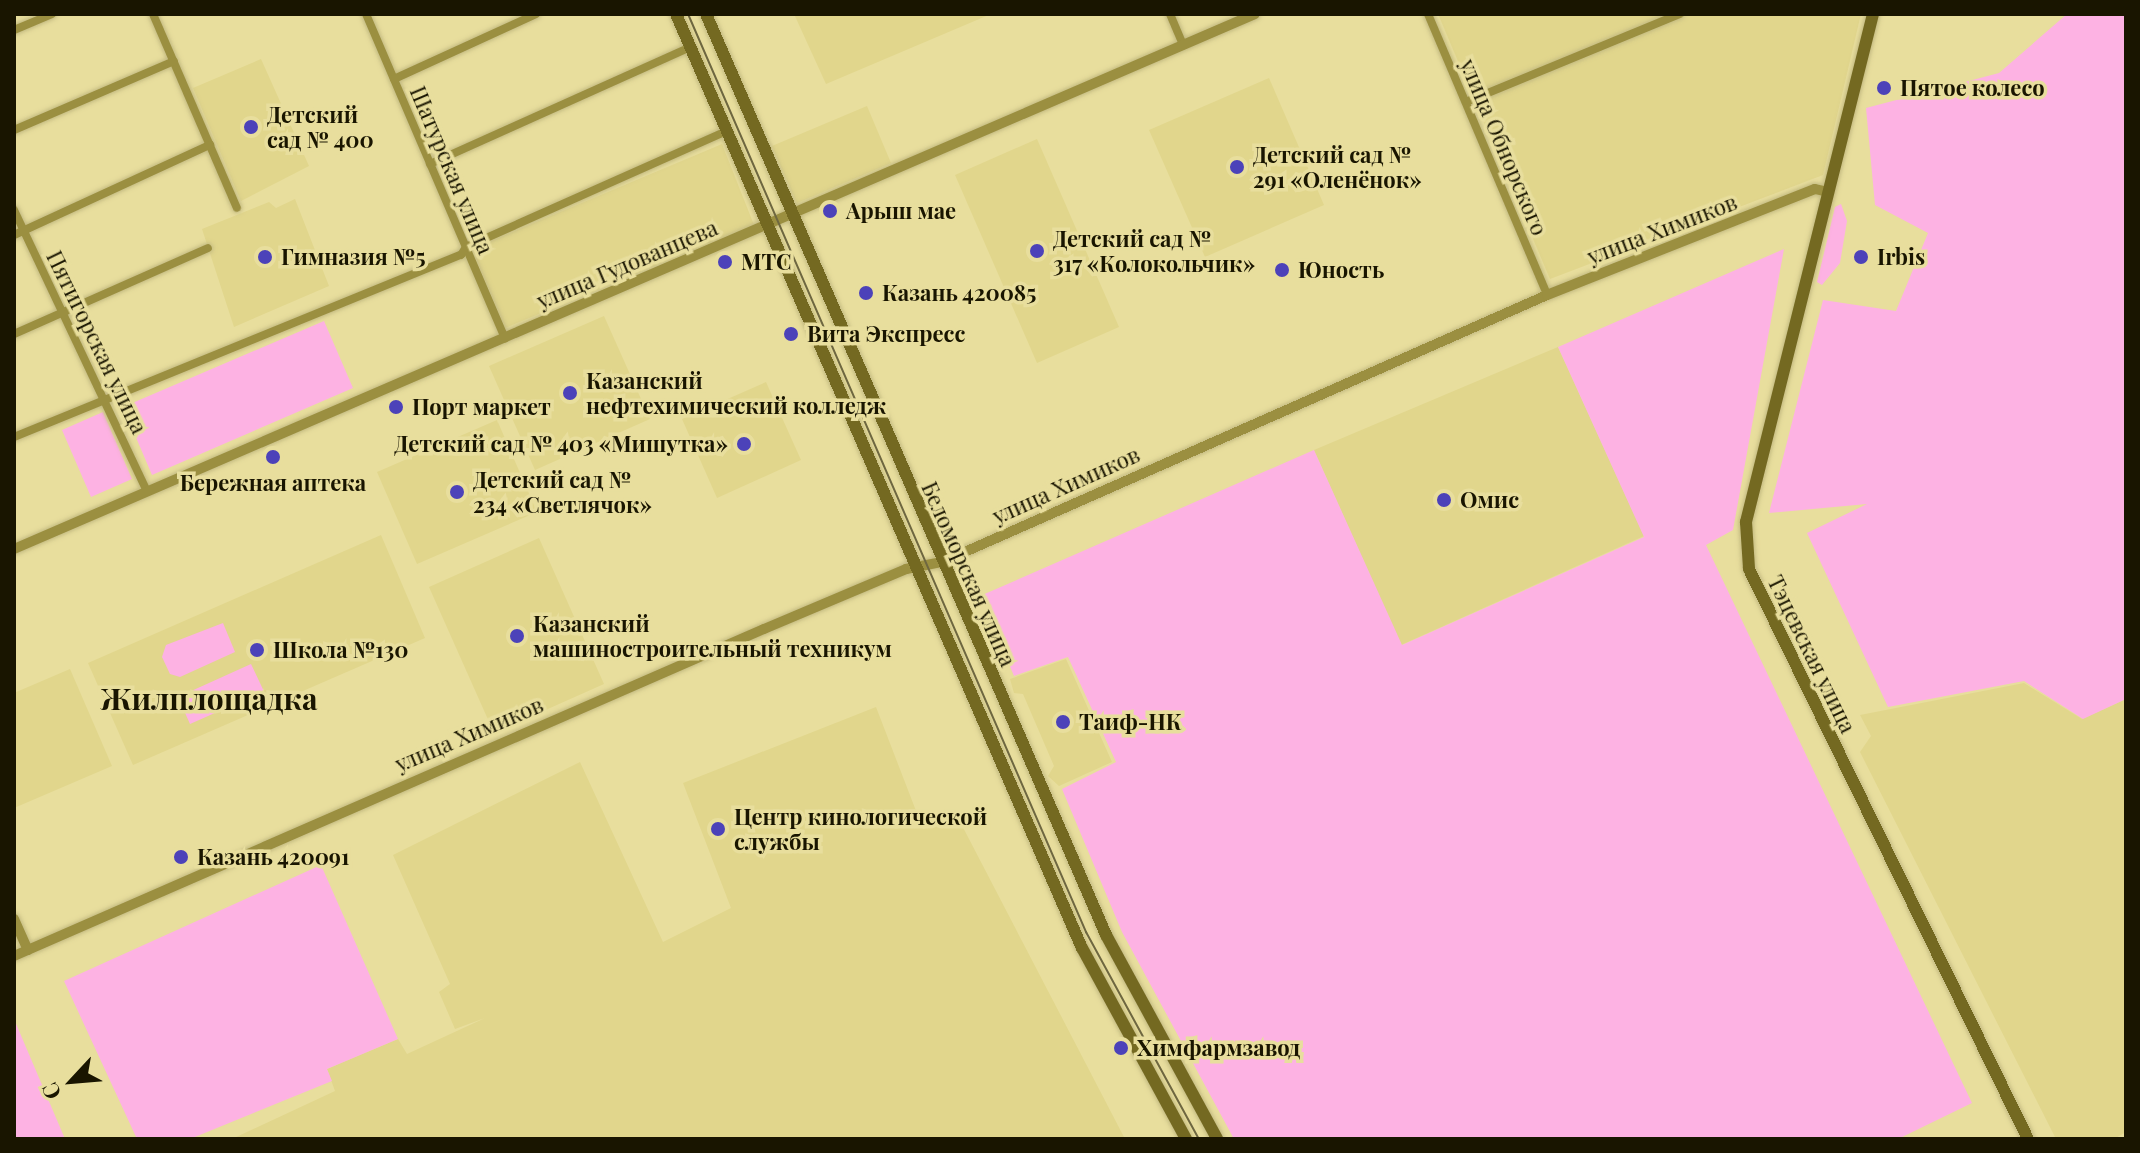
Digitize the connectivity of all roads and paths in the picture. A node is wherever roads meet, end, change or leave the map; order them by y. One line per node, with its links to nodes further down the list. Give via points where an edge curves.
1 (52, 14): 12 (street)
2 (153, 14): 15 (street)
3 (366, 14): 16 (street, Шатурская улица)
4 (536, 14): 16 (street)
5 (676, 14): 14 (main road, Беломорская улица)
6 (706, 14): 25 (main road, Беломорская улица)
7 (1170, 14): 13 (street)
8 (1255, 14): 13 (street, улица Гудованцева)
9 (1428, 14): 17 (street, улица Обнорского)
10 (1680, 14): 17 (street)
11 (1873, 14): 22 (main road, Тэцевская улица)
12 (14, 30)
13 (1183, 45): 25 (street, улица Гудованцева)
14 (690, 47): 19 (main road, Беломорская улица); 21 (street)
15 (174, 61): 18 (street); 20 (street)
16 (394, 79): 21 (street, Шатурская улица)
17 (1466, 102): 31 (street, улица Обнорского)
18 (14, 130)
19 (726, 131): 26 (main road, Беломорская улица); 29 (street)
20 (210, 145): 23 (street); 27 (street)
21 (430, 164): 29 (street, Шатурская улица)
22 (1828, 192): 31 (street, улица Химиков, via 1815,189); 48 (main road, Тэцевская улица, via 1746,522 1749,569)
23 (237, 208)
24 (14, 210): 27 (street, Пятигорская улица)
25 (792, 215): 26 (street, улица Гудованцева); 39 (main road, Беломорская улица)
26 (767, 225): 34 (street, улица Гудованцева); 40 (main road, Беломорская улица)
27 (24, 230): 28 (street); 32 (street, Пятигорская улица)
28 (14, 235)
29 (466, 247): 34 (street, Шатурская улица); 35 (street, via 461,255)
30 (208, 248): 32 (street)
31 (1547, 295): 39 (street, улица Химиков)
32 (60, 315): 33 (street); 35 (street, Пятигорская улица)
33 (14, 334)
34 (505, 339): 37 (street, улица Гудованцева)
35 (107, 400): 36 (street); 37 (street, Пятигорская улица)
36 (14, 437)
37 (147, 491): 38 (street, улица Гудованцева)
38 (14, 549)
39 (942, 562): 40 (street, улица Химиков); 42 (main road, Беломорская улица)
40 (915, 566): 43 (main road, Беломорская улица); 44 (street, улица Химиков)
41 (14, 919): 44 (street)
42 (1106, 935): 43 (main road); 47 (main road, Беломорская улица)
43 (1082, 948): 46 (main road, Беломорская улица)
44 (28, 950): 45 (street, улица Химиков)
45 (14, 956)
46 (1186, 1139)
47 (1217, 1139)
48 (2028, 1139)

